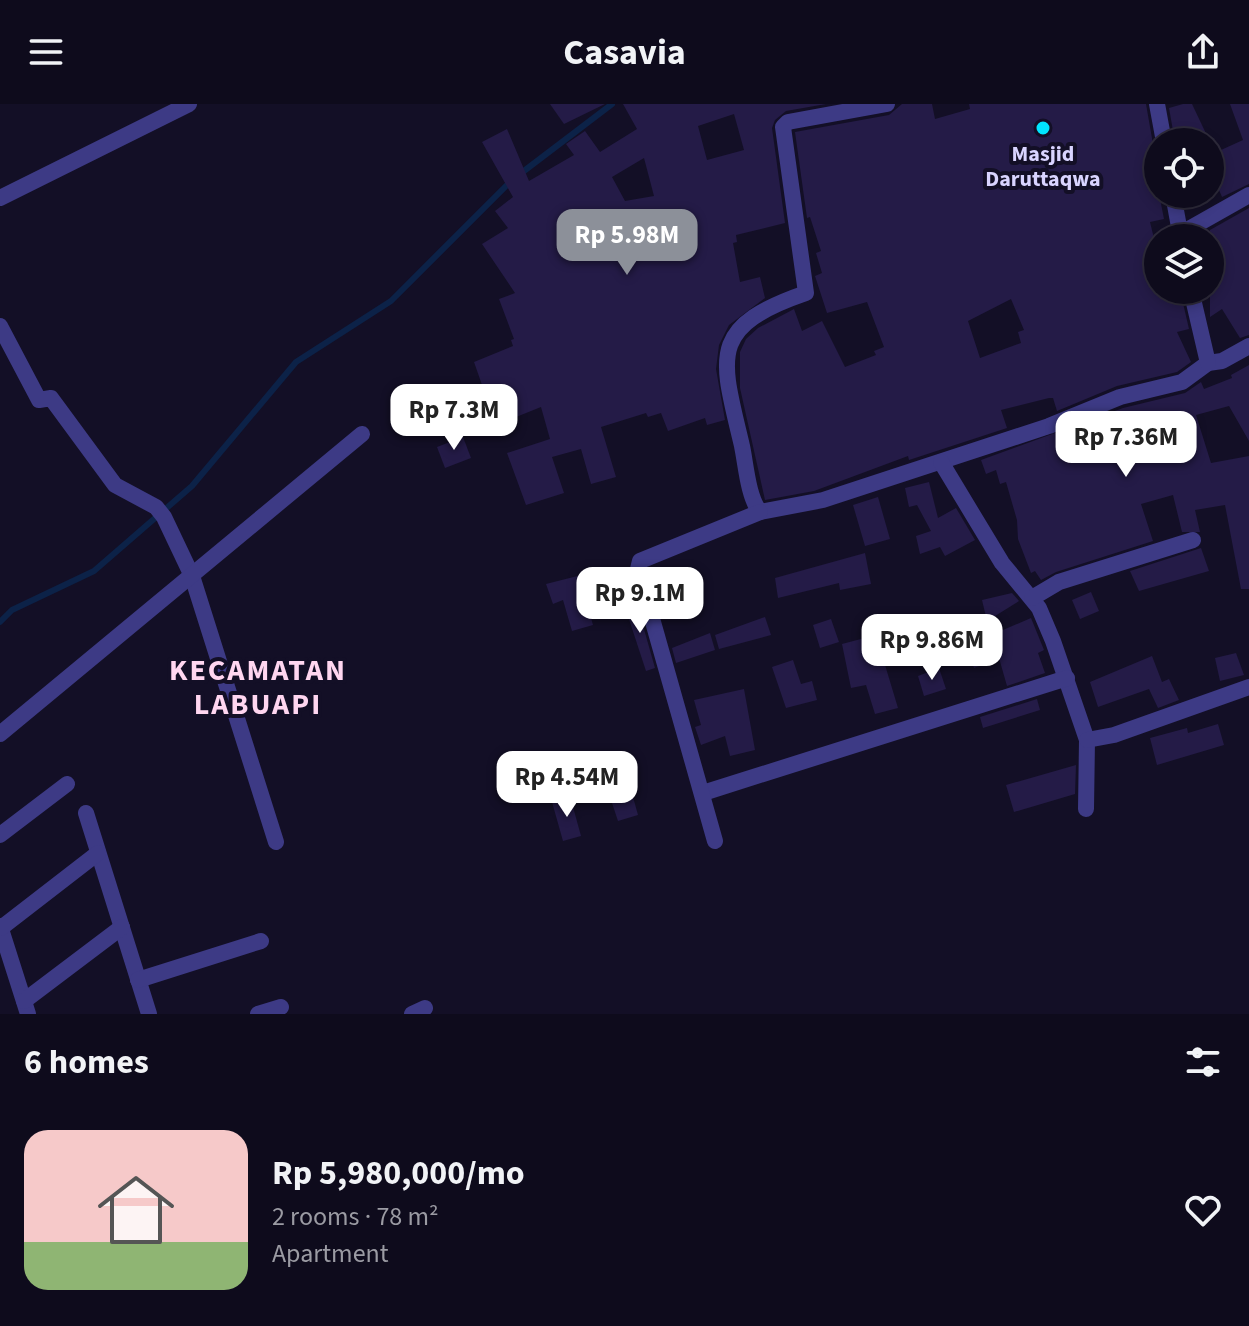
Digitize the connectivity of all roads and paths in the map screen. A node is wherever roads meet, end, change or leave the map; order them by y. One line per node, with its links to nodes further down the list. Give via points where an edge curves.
1 (189, 104): 5 (street)
2 (887, 104): 14 (street, via 783,127 806,293 750,318 731,343 726,375)
3 (1157, 104): 4 (street)
4 (1161, 128)
5 (2, 191)
6 (1249, 195): 7 (street)
7 (1200, 224)
8 (1194, 304): 11 (street)
9 (0, 326): 16 (street, via 39,400 51,398 115,485 160,512)
10 (1249, 346): 11 (street)
11 (1208, 363): 13 (street, via 1182,382 1120,397)
12 (362, 434): 16 (street)
13 (941, 462): 14 (street, via 823,500); 17 (street, via 1002,563)
14 (760, 512): 23 (street, via 640,561 638,569)
15 (1193, 540): 17 (street, via 1073,576)
16 (192, 576): 20 (street); 28 (street)
17 (1032, 598): 18 (street)
18 (1067, 678): 21 (street); 23 (street)
19 (1249, 687): 21 (street)
20 (0, 734)
21 (1087, 740): 24 (street)
22 (67, 784): 26 (street)
23 (703, 793): 27 (street)
24 (1086, 809)
25 (86, 813): 29 (street)
26 (0, 835)
27 (715, 841)
28 (276, 842)
29 (98, 853): 30 (street); 31 (street)
30 (0, 927): 35 (street)
31 (122, 927): 33 (street); 35 (street)
32 (261, 941): 33 (street)
33 (138, 980): 36 (street)
34 (281, 1007): 38 (street)
35 (26, 1008)
36 (147, 1008): 37 (street)
37 (130, 1014)
38 (258, 1014)

